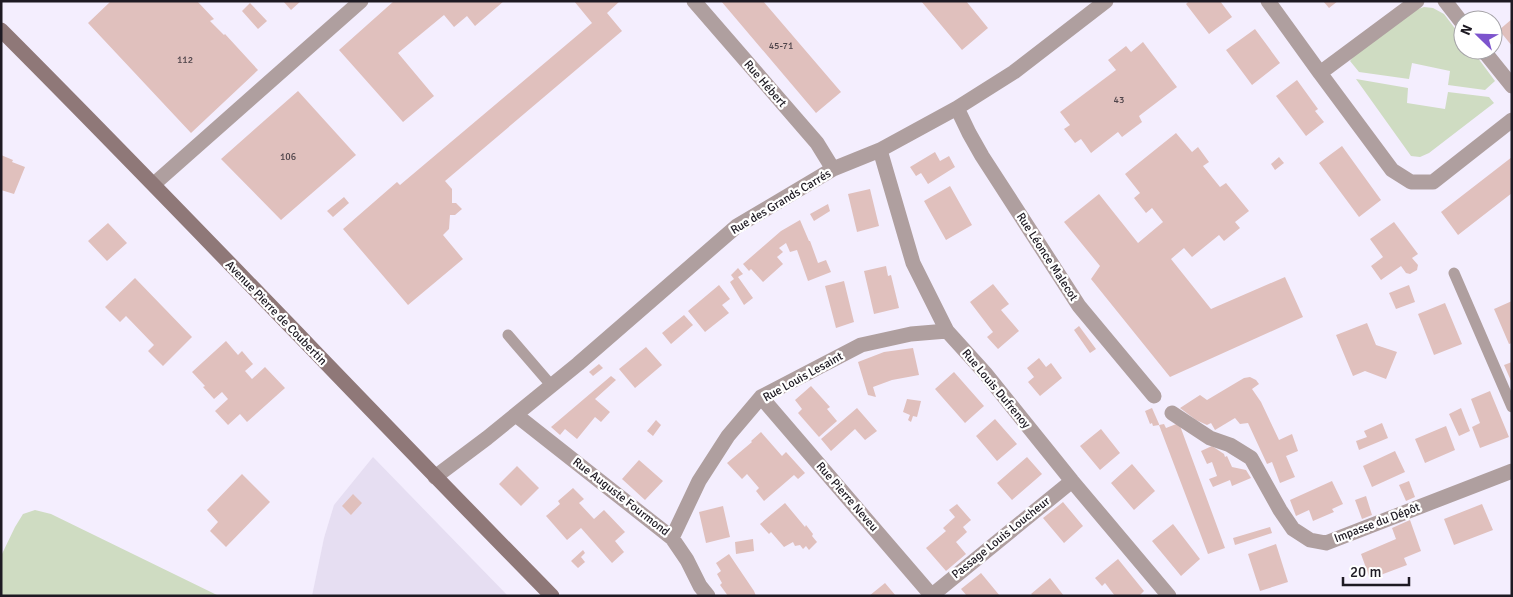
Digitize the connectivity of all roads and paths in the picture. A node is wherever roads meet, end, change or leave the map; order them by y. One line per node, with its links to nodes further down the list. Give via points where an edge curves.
1 (361, 1): 16 (street)
2 (694, 1): 15 (street, Rue Hébert, via 816,143)
3 (1106, 1): 12 (street, Rue des Grands Carrés, via 1014,72)
4 (1268, 1): 10 (street)
5 (1417, 1): 10 (street)
6 (1445, 1): 7 (street)
7 (1453, 11)
8 (1, 30): 16 (street, Avenue Pierre de Coubertin)
9 (1491, 60): 11 (street)
10 (1320, 73): 13 (street, via 1392,170 1411,182 1433,182)
11 (1512, 86)
12 (957, 108): 14 (street, Rue des Grands Carrés); 21 (street, Rue Léonce Malecot, via 982,156 1079,306)
13 (1512, 120)
14 (880, 150): 15 (street, Rue des Grands Carrés); 18 (street, Rue Louis Dufrenoy, via 913,263)
15 (833, 170): 20 (street, Rue des Grands Carrés, via 737,226)
16 (154, 184): 27 (street, Avenue Pierre de Coubertin)
17 (1454, 273): 23 (lane)
18 (946, 332): 22 (street, Rue Louis Lesaint, via 910,334 861,345); 28 (street, Rue Louis Dufrenoy, via 984,373)
19 (508, 335): 20 (lane)
20 (551, 386): 25 (street, Rue des Grands Carrés)
21 (1154, 396)
22 (761, 397): 29 (street, Rue Louis Lesaint, via 728,436 699,480); 32 (street, Rue Pierre Neveu)
23 (1512, 407)
24 (1172, 413): 26 (street, Impasse du Dépôt, via 1210,438 1251,458 1293,529 1310,540 1326,543)
25 (516, 415): 27 (street, Rue des Grands Carrés); 29 (street, Rue Auguste Fourmond)
26 (1512, 471)
27 (435, 477): 30 (street, Avenue Pierre de Coubertin)
28 (1072, 481): 32 (street, Passage Louis Loucheur); 33 (street, Rue Louis Dufrenoy)
29 (672, 538): 31 (street, Rue Auguste Fourmond)
30 (552, 596)
31 (708, 596)
32 (931, 596)
33 (1169, 596)

